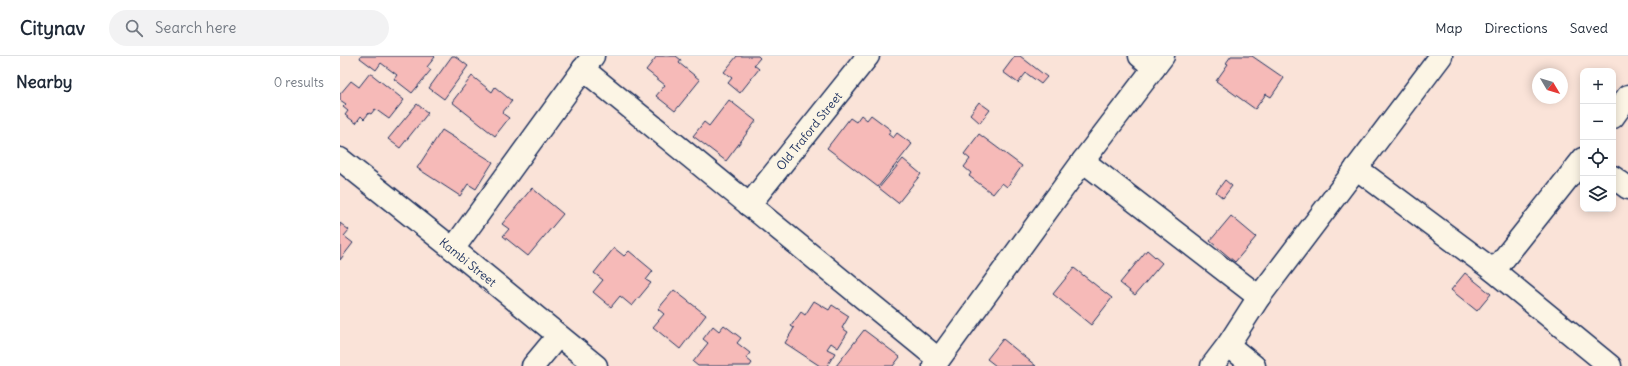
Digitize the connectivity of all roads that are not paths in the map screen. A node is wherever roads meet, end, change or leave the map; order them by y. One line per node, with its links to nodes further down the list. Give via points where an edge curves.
1 (868, 56): 13 (street, Old Traford Street)
2 (1441, 56): 10 (street)
3 (1153, 60): 8 (street)
4 (588, 62): 13 (street); 14 (street)
5 (1628, 96): 6 (street)
6 (1616, 113)
7 (340, 159): 14 (street, Kambi Street)
8 (1083, 161): 16 (street); 19 (street)
9 (1580, 163): 15 (street)
10 (1356, 168): 15 (street); 16 (street)
11 (1616, 179): 12 (street)
12 (1628, 188)
13 (750, 205): 19 (street)
14 (453, 249): 17 (street, Kambi Street)
15 (1494, 271): 24 (street)
16 (1259, 297): 18 (street)
17 (558, 336): 20 (street); 21 (street, Kambi Street)
18 (1228, 345): 22 (street); 23 (street)
19 (936, 363)
20 (533, 366)
21 (596, 366)
22 (1212, 366)
23 (1254, 366)
24 (1610, 366)

